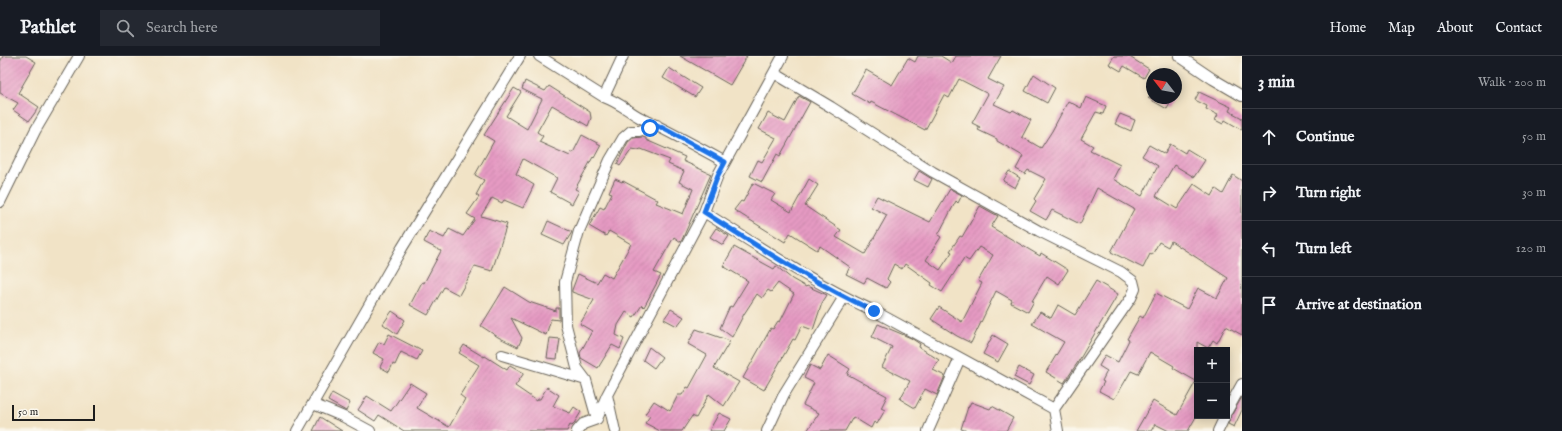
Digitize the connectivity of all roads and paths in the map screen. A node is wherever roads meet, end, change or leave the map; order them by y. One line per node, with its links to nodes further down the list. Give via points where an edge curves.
1 (79, 56): 12 (street, via 35,130)
2 (520, 56): 20 (street, via 402,248)
3 (539, 56): 9 (street)
4 (623, 56): 9 (street)
5 (783, 56): 7 (street)
6 (1179, 56): 8 (street, via 1213,80)
7 (774, 73): 11 (street); 22 (street, via 932,172 1039,231 1121,272 1133,281 1135,289 1132,298)
8 (1242, 96)
9 (604, 97): 10 (street, via 616,101)
10 (657, 125): 11 (street); 17 (street, via 631,131 622,138 579,231 565,282 566,325 577,368)
11 (725, 162): 13 (street)
12 (0, 202)
13 (704, 212): 14 (street); 19 (street)
14 (844, 297): 16 (street); 29 (street, via 784,394)
15 (502, 355): 17 (street)
16 (960, 358): 22 (street); 30 (street)
17 (586, 380): 23 (street)
18 (1242, 384): 21 (street)
19 (607, 395): 23 (street); 28 (street)
20 (313, 404): 25 (street); 26 (street)
21 (1230, 406)
22 (1054, 409): 31 (street)
23 (597, 419): 27 (street, via 583,424)
24 (1224, 419): 32 (street)
25 (297, 431)
26 (370, 431)
27 (577, 431)
28 (615, 431)
29 (767, 431)
30 (928, 431)
31 (1058, 431)
32 (1218, 431)

